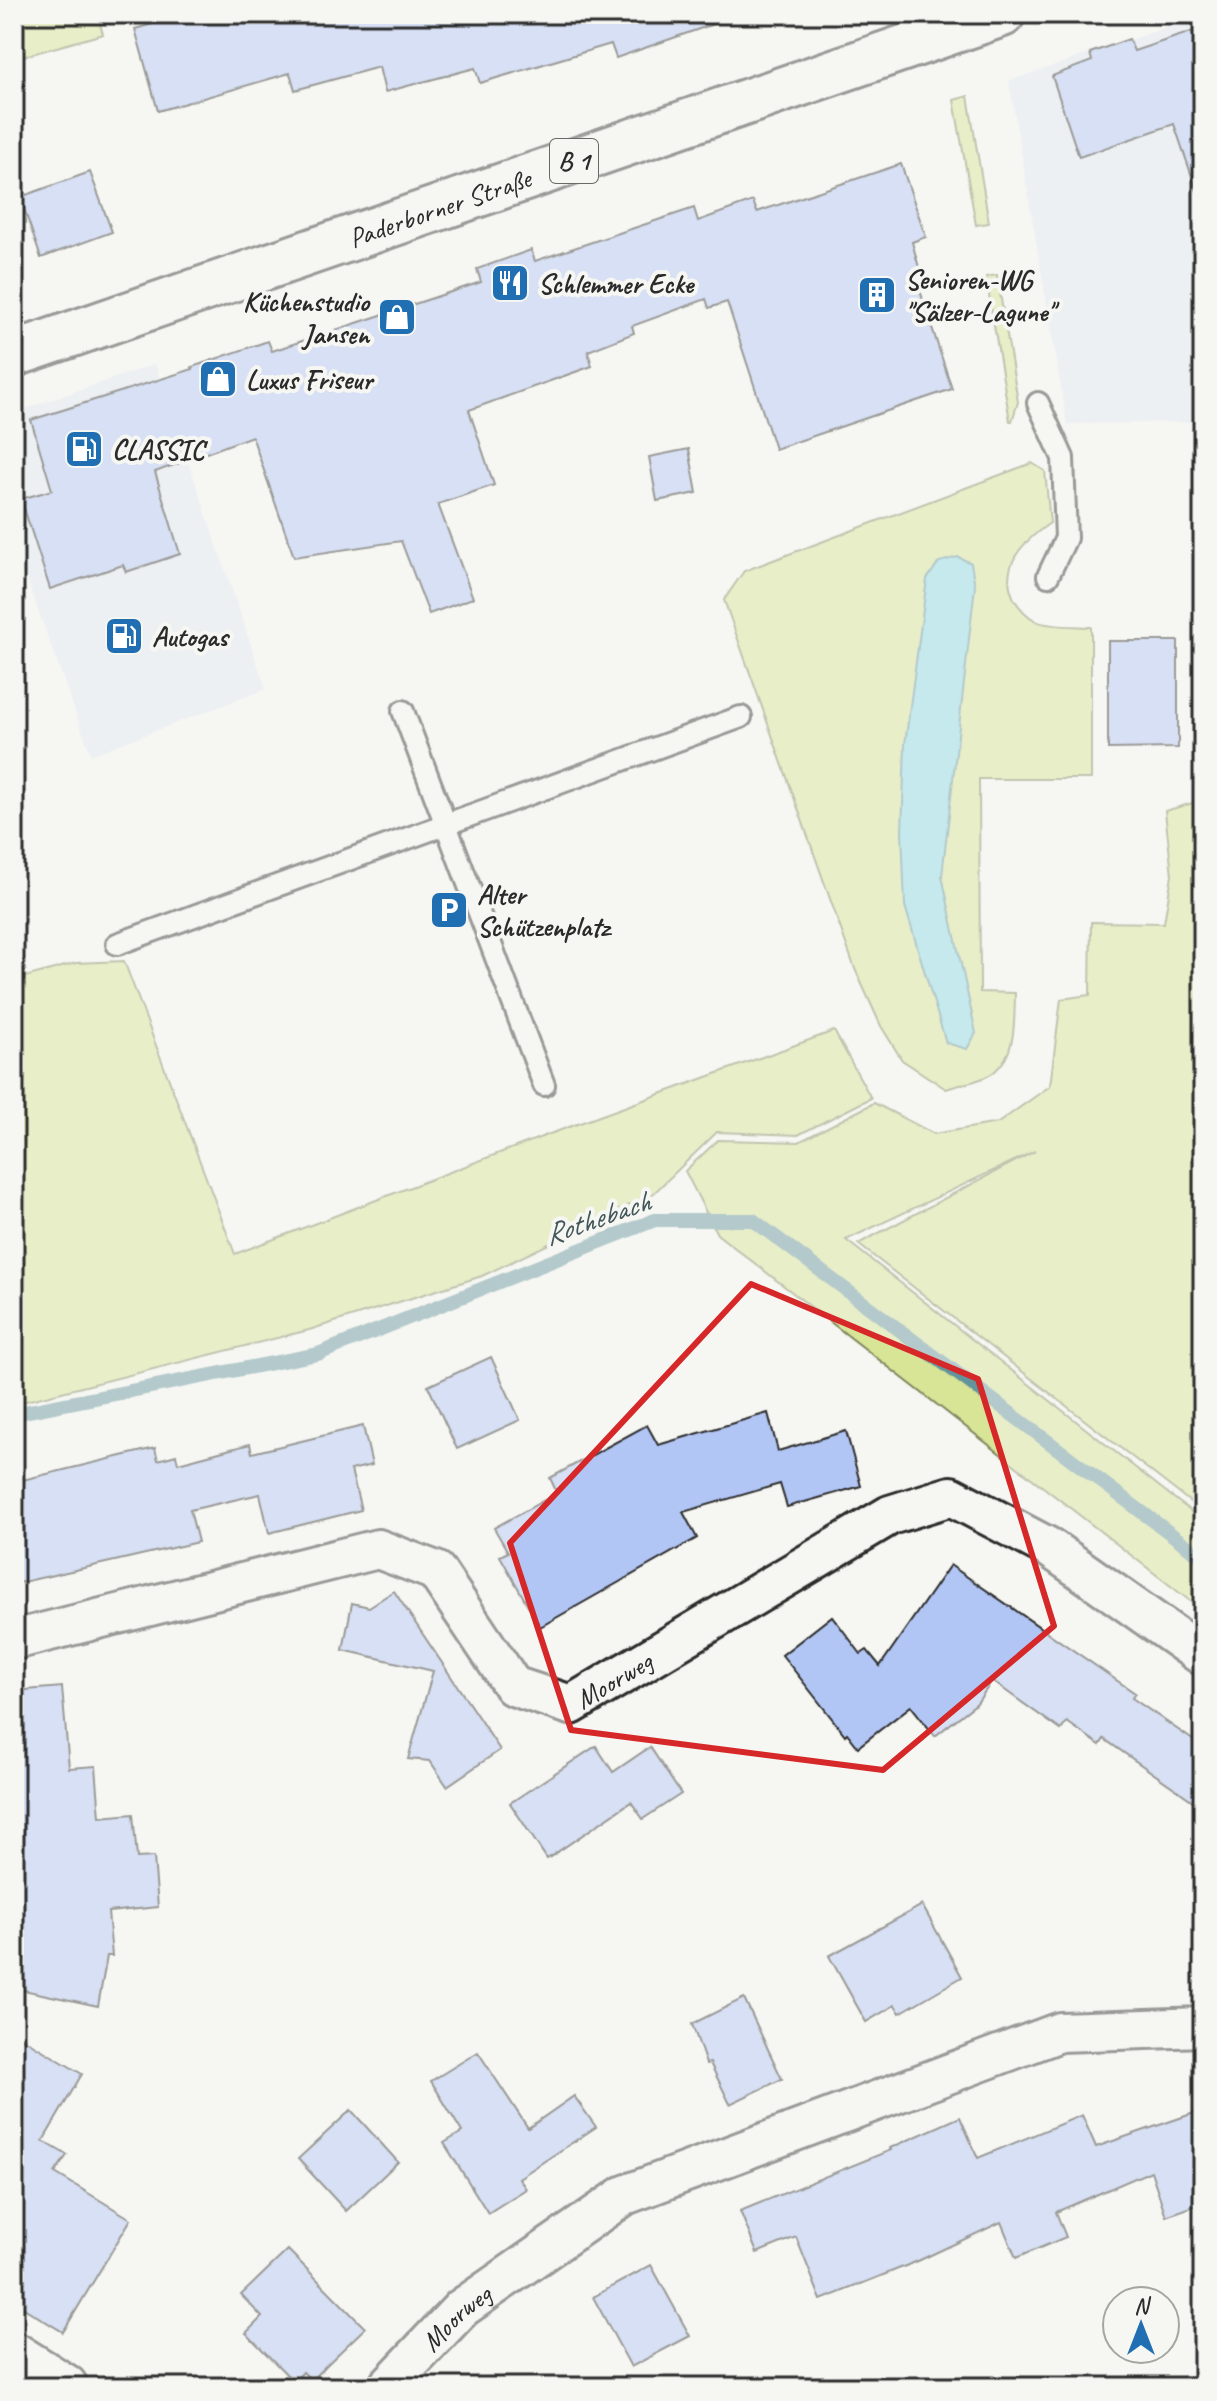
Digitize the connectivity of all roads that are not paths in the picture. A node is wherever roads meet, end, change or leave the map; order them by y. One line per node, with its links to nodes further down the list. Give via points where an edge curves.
1 (1002, 14): 2 (main road, Paderborner Straße / B 1)
2 (14, 354)
3 (1038, 403): 4 (lane, via 1063,458 1066,538)
4 (1048, 576)
5 (403, 711): 7 (lane)
6 (741, 717): 7 (lane)
7 (446, 824): 8 (lane); 9 (lane)
8 (117, 944)
9 (544, 1085)
10 (14, 1640): 11 (street, Moorweg, via 378,1549 436,1571 513,1686 571,1705 890,1515 951,1496 1050,1548)
11 (1203, 1656)
12 (1203, 2027): 15 (street, Moorweg, via 1060,2032 625,2195 462,2308)
13 (14, 2355): 14 (main road)
14 (65, 2387)
15 (387, 2387)

